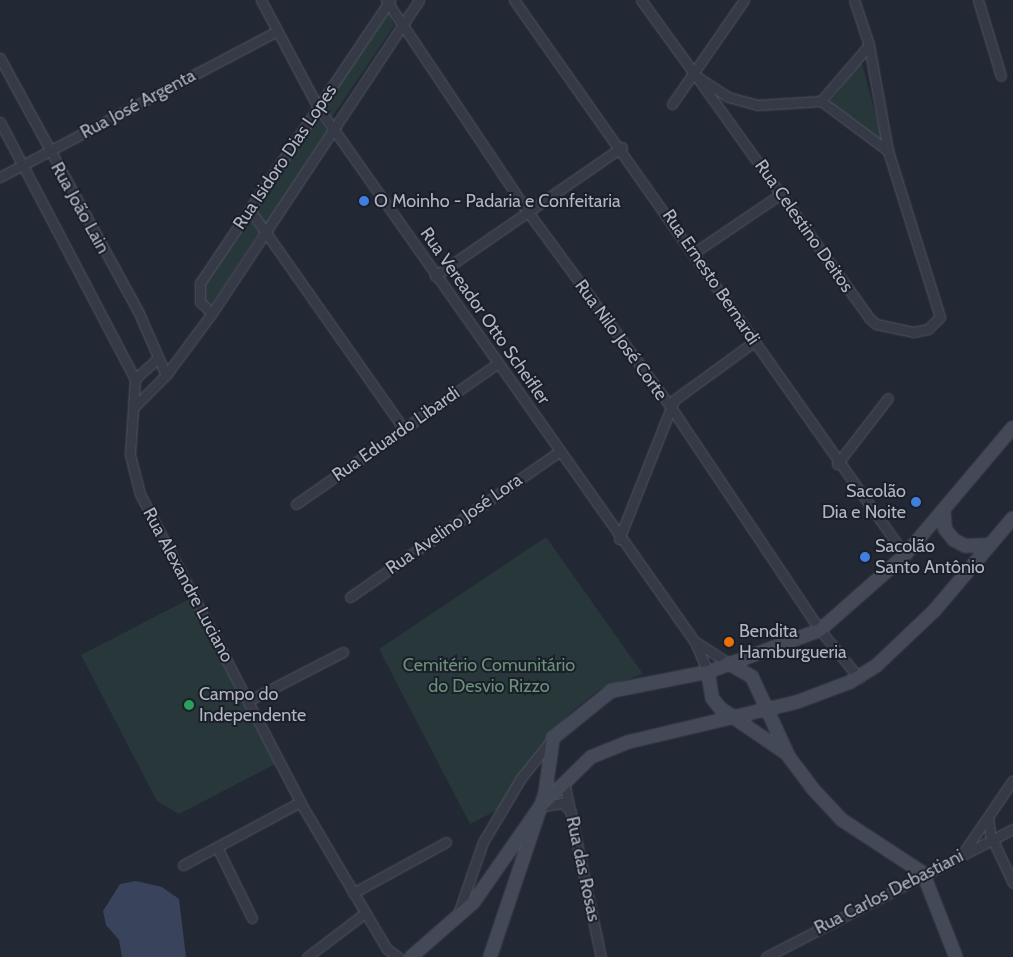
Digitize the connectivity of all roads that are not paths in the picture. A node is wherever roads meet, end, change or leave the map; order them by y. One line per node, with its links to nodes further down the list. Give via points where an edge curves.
1 (261, 0): 10 (street, Rua Vereador Otto Scheifler)
2 (419, 0): 9 (street, Rua Isidoro Dias Lopes)
3 (514, 0): 20 (street, Rua Ernesto Bernardi)
4 (641, 0): 13 (street, Rua Celestino Deitos)
5 (744, 0): 13 (street)
6 (854, 0): 11 (street)
7 (978, 0): 14 (street)
8 (388, 1): 9 (street, Rua Nilo José Corte); 17 (street, Rua Isidoro Dias Lopes)
9 (400, 25): 19 (street, Rua Isidoro Dias Lopes); 27 (street, Rua Nilo José Corte)
10 (277, 31): 17 (street, Rua Vereador Otto Scheifler); 21 (street, Rua José Argenta)
11 (869, 45): 15 (street); 22 (street)
12 (0, 58): 21 (street, Rua João Lain)
13 (696, 76): 15 (street, Rua Celestino Deitos, via 728,97 757,105); 16 (street); 25 (street, Rua Celestino Deitos)
14 (1001, 76)
15 (821, 101): 22 (street)
16 (672, 104)
17 (318, 107): 19 (street, Rua Vereador Otto Scheifler); 26 (street, Rua Isidoro Dias Lopes)
18 (0, 122): 23 (street, Rua João Lain)
19 (333, 129): 28 (street, Rua Isidoro Dias Lopes); 30 (street, Rua Vereador Otto Scheifler)
20 (622, 147): 27 (street); 29 (street, Rua Ernesto Bernardi)
21 (49, 151): 23 (street, Rua José Argenta); 33 (street, Rua João Lain, via 138,312)
22 (888, 151): 25 (street, Rua Celestino Deitos, via 937,307 937,325 913,332 876,324 868,318)
23 (23, 166): 24 (street, Rua José Argenta); 36 (street, Rua João Lain)
24 (0, 178)
25 (782, 193): 29 (street)
26 (250, 210): 28 (street); 31 (street, Rua Isidoro Dias Lopes, via 200,283 200,302)
27 (528, 212): 30 (street); 39 (street, Rua Nilo José Corte)
28 (265, 234): 31 (street, Rua Isidoro Dias Lopes); 41 (street)
29 (695, 252): 32 (street, Rua Ernesto Bernardi)
30 (435, 276): 34 (street, Rua Vereador Otto Scheifler)
31 (212, 313): 35 (street, Rua Isidoro Dias Lopes)
32 (755, 341): 39 (street, via 679,394); 43 (street, Rua Ernesto Bernardi)
33 (156, 359): 35 (street); 36 (street)
34 (497, 364): 41 (street, Rua Eduardo Libardi); 42 (street, Rua Vereador Otto Scheifler)
35 (166, 375): 38 (street, Rua Isidoro Dias Lopes)
36 (135, 379): 38 (street, Rua Alexandre Luciano)
37 (888, 398): 43 (street)
38 (134, 407): 57 (street, Rua Alexandre Luciano, via 131,472)
39 (672, 409): 47 (street); 51 (street, Rua Nilo José Corte)
40 (1013, 426): 45 (street)
41 (404, 429): 44 (street, Rua Eduardo Libardi)
42 (559, 452): 47 (street, Rua Vereador Otto Scheifler); 50 (street, Rua Avelino José Lora)
43 (837, 464): 49 (street, Rua Ernesto Bernardi)
44 (296, 504)
45 (944, 514): 48 (street, via 945,529 954,540 966,546); 49 (street)
46 (1013, 518): 48 (street)
47 (619, 538): 52 (street, Rua Vereador Otto Scheifler)
48 (988, 544): 56 (street, via 934,611)
49 (905, 555): 51 (street)
50 (350, 597)
51 (820, 630): 54 (street); 56 (street, Rua Nilo José Corte)
52 (695, 642): 54 (street, Rua Vereador Otto Scheifler); 55 (street, Rua Vereador Otto Scheifler)
53 (344, 652): 57 (street)
54 (728, 663): 55 (street); 58 (street, Rua Vereador Otto Scheifler, via 747,670)
55 (708, 672): 59 (street, Rua Vereador Otto Scheifler, via 712,698); 60 (street, via 611,691)
56 (858, 678): 58 (street, via 797,702)
57 (248, 701): 64 (street, Rua Alexandre Luciano)
58 (765, 709): 59 (street); 61 (street, Rua Vereador Otto Scheifler)
59 (737, 716): 61 (street, Rua Vereador Otto Scheifler); 63 (street, via 628,742 591,757)
60 (552, 743): 63 (street); 65 (street); 78 (street, via 520,778 483,842)
61 (789, 757): 74 (street, via 842,820)
62 (1013, 780): 67 (street)
63 (562, 784): 65 (street); 66 (street, Rua das Rosas)
64 (300, 802): 71 (street); 76 (street, Rua Alexandre Luciano)
65 (540, 807): 66 (street, via 555,802); 78 (street, via 484,890); 83 (street)
66 (571, 811): 84 (street, Rua das Rosas)
67 (989, 814): 69 (street); 72 (street)
68 (1013, 830): 69 (street, Rua Carlos Debastiani)
69 (992, 840): 72 (street, Rua Carlos Debastiani); 75 (street)
70 (446, 842): 76 (street)
71 (217, 847): 73 (street); 79 (street)
72 (963, 854): 74 (street, Rua Carlos Debastiani)
73 (184, 865)
74 (923, 873): 85 (street, Rua Carlos Debastiani); 86 (street)
75 (1013, 883)
76 (353, 893): 77 (street, Rua Alexandre Luciano)
77 (365, 912): 80 (street); 81 (street, Rua Alexandre Luciano, via 387,949)
78 (456, 917): 82 (street)
79 (252, 918)
80 (307, 957)
81 (398, 957)
82 (411, 957)
83 (490, 957)
84 (601, 957)
85 (766, 957)
86 (956, 957)

